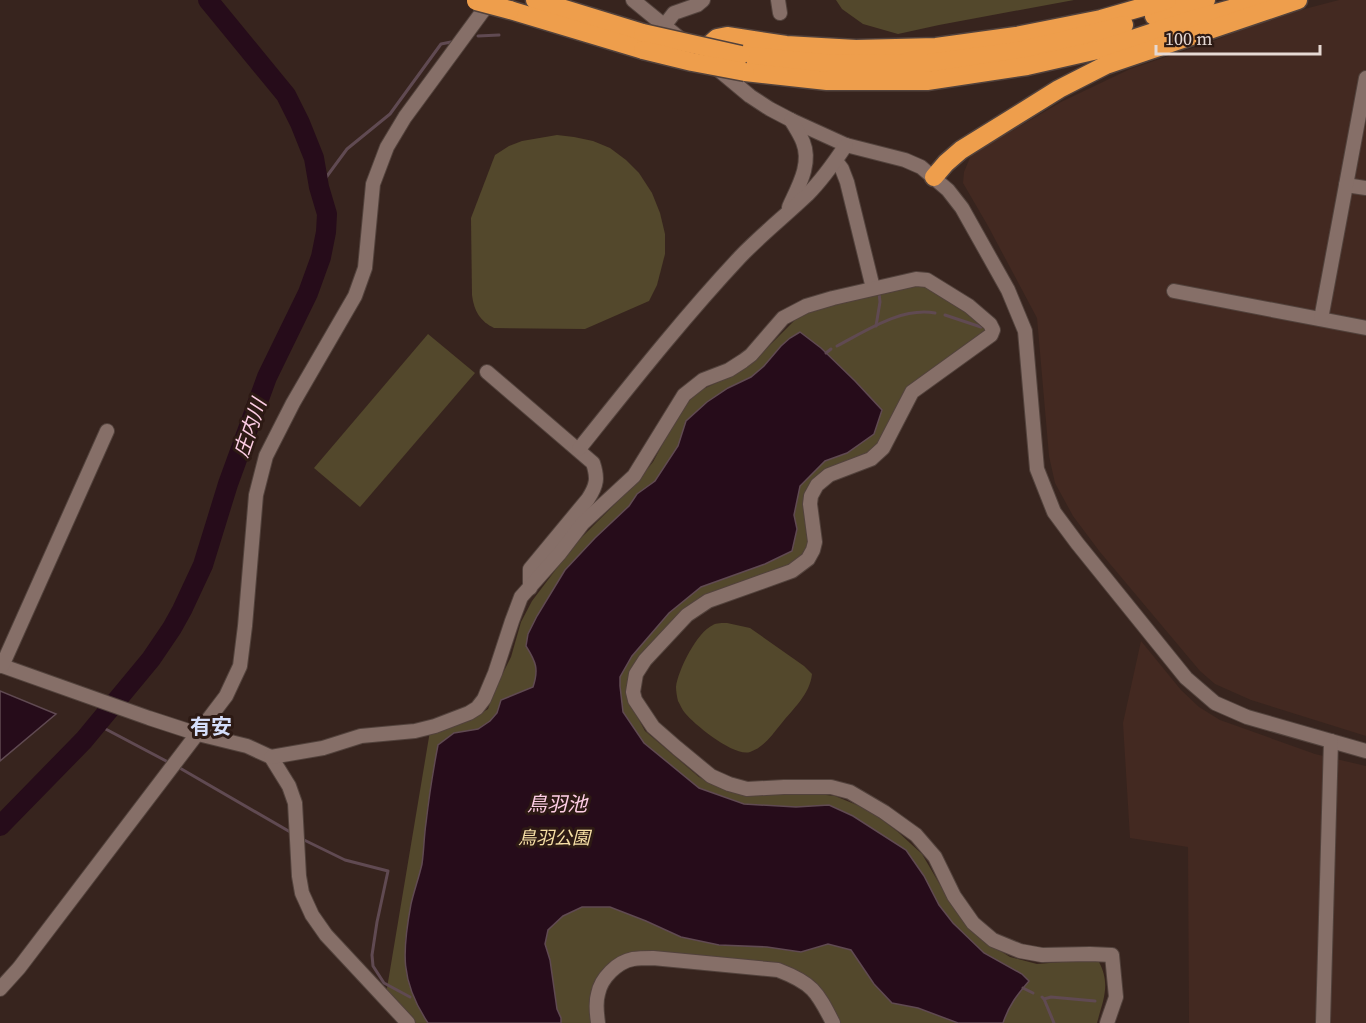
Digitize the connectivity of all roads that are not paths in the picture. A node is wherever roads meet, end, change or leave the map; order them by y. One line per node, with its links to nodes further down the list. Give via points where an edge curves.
1 (479, 0): 10 (highway, bridge); 30 (street, via 387,147 373,184 365,268 355,296 266,456 256,495 240,666 226,696)
2 (535, 0): 10 (highway)
3 (633, 0): 9 (street)
4 (703, 0): 9 (street, via 674,14)
5 (1167, 0): 11 (highway, via 1027,34 936,46 856,50 727,36 717,38)
6 (1206, 0): 12 (highway, via 1018,51 929,63)
7 (1263, 0): 12 (highway, via 1102,48 1027,66 927,81 827,81)
8 (1298, 0): 17 (highway, via 1106,64 961,150)
9 (664, 26): 11 (street)
10 (643, 42): 12 (highway, bridge, via 692,62)
11 (699, 54): 14 (street, via 750,96)
12 (743, 64)
13 (1366, 78): 18 (street)
14 (791, 120): 15 (street); 20 (street, via 807,157)
15 (846, 145): 16 (street); 17 (street, via 905,160)
16 (836, 160): 20 (street); 21 (street, via 847,182)
17 (934, 177): 31 (street, via 962,208 1008,290 1025,331 1036,469 1054,512 1186,678 1215,703 1247,717)
18 (1346, 185): 19 (street); 23 (street)
19 (1366, 189)
20 (785, 214): 27 (street, via 722,276)
21 (873, 288): 28 (street, via 806,306 783,318 751,355 729,370 703,380 684,395 634,476 583,523); 38 (street, via 927,280 969,306 993,330 912,392 883,448 870,459 829,475 817,485 810,504 815,542 808,559 792,571 708,602 687,615 636,674 634,700 653,727 711,776 747,789 831,787 850,792 884,812 916,835 935,857 954,896 973,923 993,940 1042,955 1112,955 1116,997)
22 (1174, 291): 23 (street)
23 (1321, 319): 24 (street)
24 (1366, 328)
25 (487, 372): 27 (street)
26 (107, 431): 29 (street)
27 (579, 449): 28 (street, via 594,463 596,487 530,569)
28 (530, 588): 33 (street, via 516,607 495,673 477,708 435,726 361,736 323,748)
29 (1, 666): 30 (street)
30 (198, 734): 33 (street, via 247,746); 34 (street)
31 (1331, 741): 32 (street); 39 (street)
32 (1366, 751)
33 (271, 757): 35 (street, via 295,803 299,876 312,915)
34 (0, 989)
35 (408, 1023)
36 (598, 1023): 37 (street, via 597,994 609,974 633,959 653,958 778,970 795,976 813,988)
37 (833, 1023)
38 (1107, 1023)
39 (1323, 1023)

